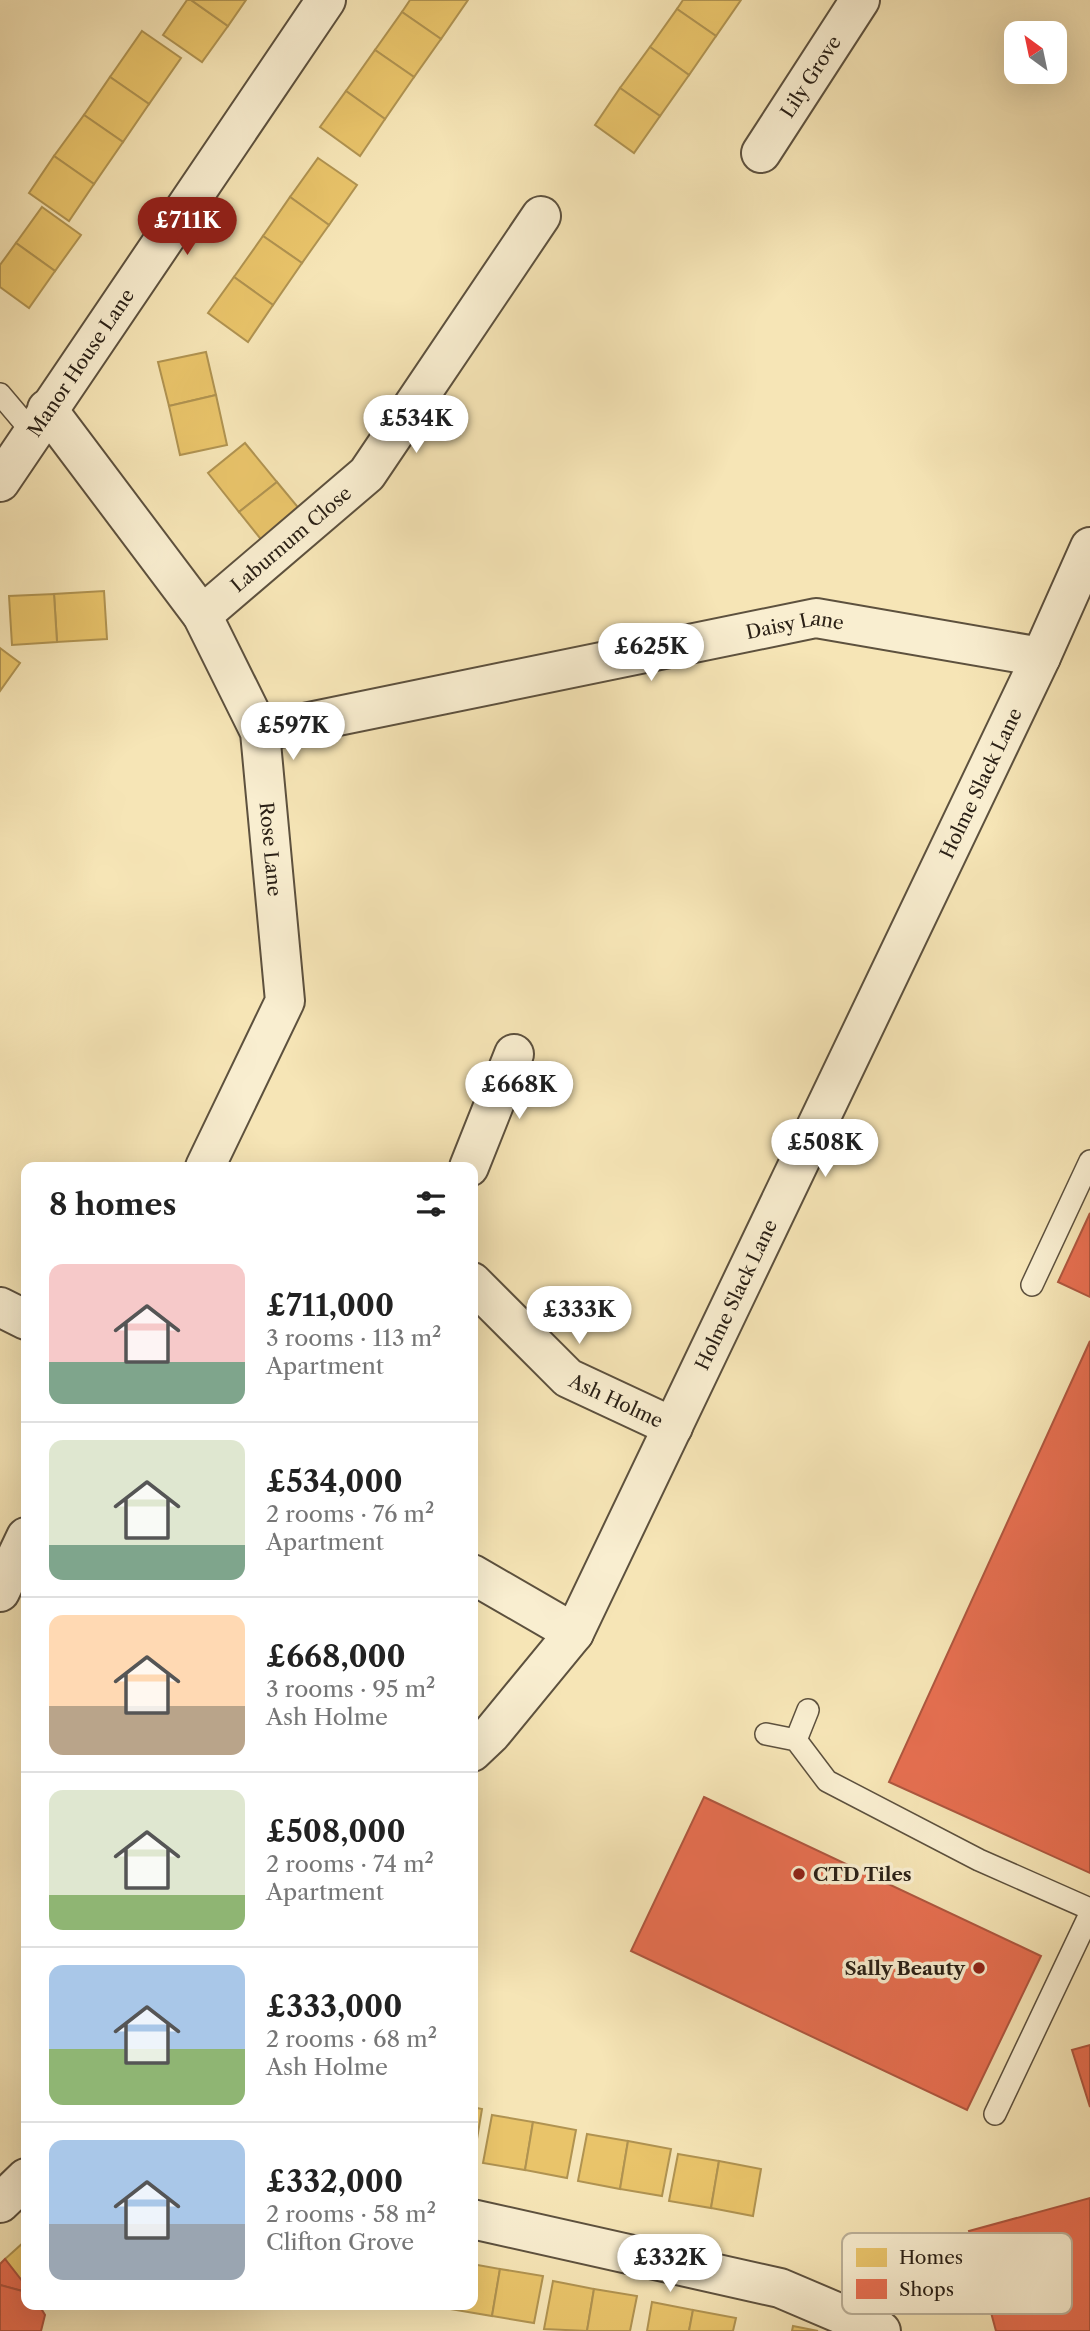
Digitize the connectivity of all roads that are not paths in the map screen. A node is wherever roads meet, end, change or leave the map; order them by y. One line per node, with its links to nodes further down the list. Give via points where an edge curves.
1 (326, 0): 6 (street, Manor House Lane)
2 (860, 0): 3 (street, Lily Grove)
3 (761, 153)
4 (541, 216): 9 (street, Laburnum Close, via 367,474)
5 (0, 394): 6 (lane)
6 (40, 421): 7 (street, Manor House Lane); 9 (street, Rose Lane)
7 (0, 482)
8 (1090, 547): 10 (street, Holme Slack Lane)
9 (202, 615): 11 (street, Rose Lane)
10 (1041, 657): 11 (street, Daisy Lane, via 816,618); 20 (street, Holme Slack Lane)
11 (260, 732): 14 (street, Rose Lane, via 285,1001)
12 (514, 1054): 15 (street)
13 (1090, 1161): 16 (lane)
14 (207, 1162)
15 (471, 1162)
16 (1032, 1285)
17 (478, 1288): 20 (street, Ash Holme, via 568,1378)
18 (0, 1307): 19 (street)
19 (21, 1318)
20 (673, 1427): 24 (street, Holme Slack Lane)
21 (21, 1548): 23 (street)
22 (478, 1577): 24 (street)
23 (0, 1592)
24 (574, 1633): 28 (street, Holme Slack Lane)
25 (808, 1710): 27 (lane)
26 (766, 1734): 27 (lane)
27 (796, 1740): 29 (lane, via 827,1781)
28 (478, 1746)
29 (1090, 1911): 30 (lane)
30 (995, 2114)
31 (21, 2183): 32 (street)
32 (0, 2203)
33 (478, 2220): 34 (street, via 780,2288)
34 (842, 2314)
35 (843, 2314): 36 (street)
36 (881, 2330)

